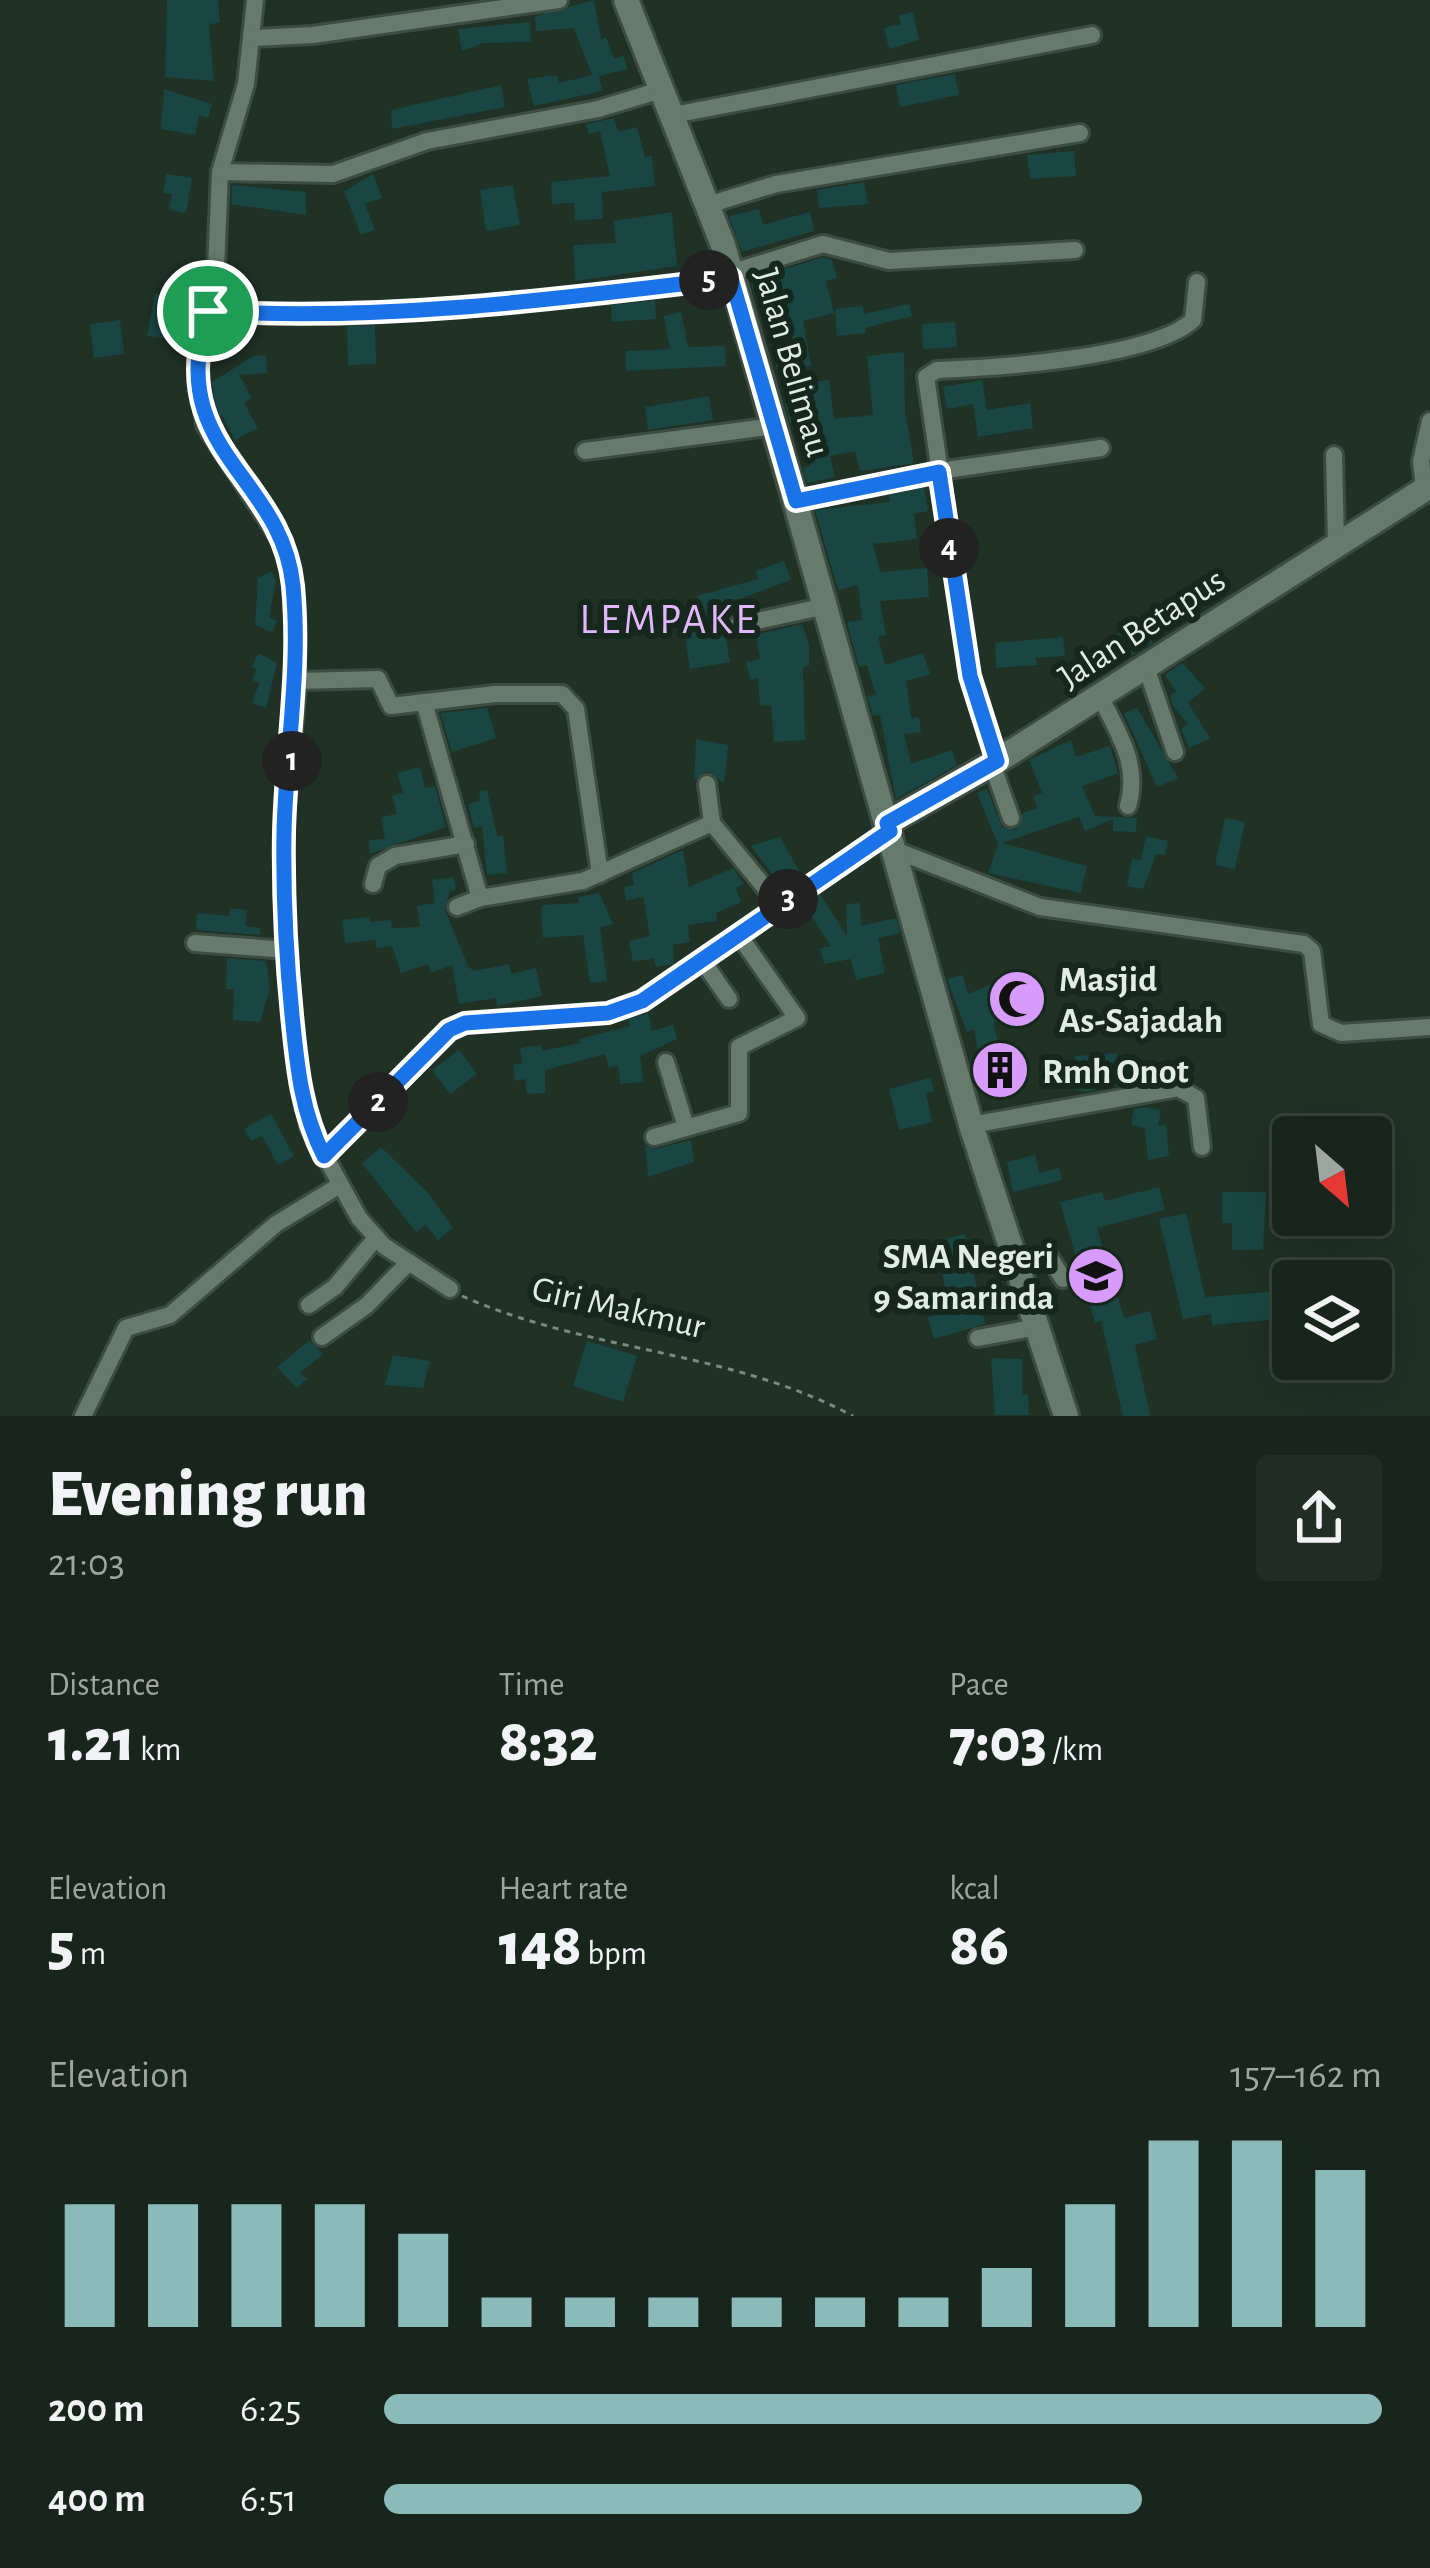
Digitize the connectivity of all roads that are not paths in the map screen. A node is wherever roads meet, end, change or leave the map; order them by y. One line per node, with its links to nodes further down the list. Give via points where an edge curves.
1 (254, 0): 5 (street)
2 (559, 0): 5 (street)
3 (626, 0): 6 (street, Jalan Belimau)
4 (1092, 35): 7 (street)
5 (253, 38): 9 (street)
6 (661, 90): 7 (street, Jalan Belimau); 9 (street, via 598,110 427,141 334,174)
7 (673, 115): 10 (street, Jalan Belimau)
8 (1080, 133): 10 (street, via 776,184)
9 (220, 172): 14 (street)
10 (708, 205): 12 (street, Jalan Belimau)
11 (1075, 250): 12 (street, via 889,261 823,244)
12 (730, 275): 14 (street, via 407,309); 16 (street, Jalan Belimau)
13 (1197, 282): 20 (street, via 1193,320 1161,340 932,371 926,383)
14 (208, 311): 27 (street, via 197,361 202,412 288,555)
15 (1430, 421): 21 (street, via 1421,461)
16 (774, 425): 18 (street); 22 (street, Jalan Belimau)
17 (1101, 448): 20 (street)
18 (585, 451)
19 (1334, 455): 23 (street)
20 (939, 472): 22 (street); 31 (street, via 970,676)
21 (1427, 487): 23 (street, Jalan Betapus)
22 (796, 501): 24 (street, Jalan Belimau)
23 (1336, 544): 26 (street, Jalan Betapus)
24 (826, 606): 25 (street); 36 (street, Jalan Belimau)
25 (738, 625)
26 (1146, 667): 28 (street, Jalan Betapus); 30 (street)
27 (297, 681): 29 (street, via 378,679 388,705); 45 (street, via 284,831)
28 (1100, 696): 31 (street, Jalan Betapus); 33 (street, via 1132,764)
29 (424, 702): 37 (street); 38 (street, via 552,692 569,700)
30 (1175, 752)
31 (995, 763): 34 (street); 36 (street, Jalan Betapus)
32 (707, 784): 35 (street)
33 (1128, 806)
34 (1012, 818)
35 (712, 823): 38 (street); 41 (street)
36 (891, 835): 41 (street); 48 (street, via 1040,907 1304,944 1312,951 1321,1024 1341,1034); 50 (street, Jalan Belimau)
37 (466, 844): 39 (street, via 383,861); 40 (street)
38 (600, 874): 40 (street)
39 (374, 884)
40 (480, 898): 42 (street)
41 (778, 905): 43 (street)
42 (457, 907)
43 (738, 934): 46 (street); 51 (street, via 797,1018 740,1047 739,1113)
44 (195, 943): 45 (street)
45 (286, 950): 54 (street, via 306,1118)
46 (702, 961): 47 (street); 54 (street, via 660,992 608,1013 458,1026)
47 (729, 999)
48 (1430, 1028)
49 (666, 1062): 51 (street)
50 (971, 1124): 53 (street, via 1178,1088 1196,1098); 58 (street, Jalan Belimau)
51 (686, 1127): 52 (street)
52 (654, 1137)
53 (1202, 1147)
54 (324, 1156): 55 (street)
55 (340, 1185): 56 (street); 65 (street, via 276,1224 170,1315 126,1328)
56 (376, 1238): 57 (street); 61 (street)
57 (409, 1262): 60 (street); 63 (street)
58 (1014, 1265): 59 (street, via 1051,1259); 62 (street, Jalan Belimau)
59 (1064, 1279)
60 (450, 1288)
61 (309, 1305)
62 (1037, 1328): 64 (street); 66 (street, Jalan Belimau)
63 (322, 1337)
64 (978, 1338)
65 (83, 1416)
66 (1066, 1416)

